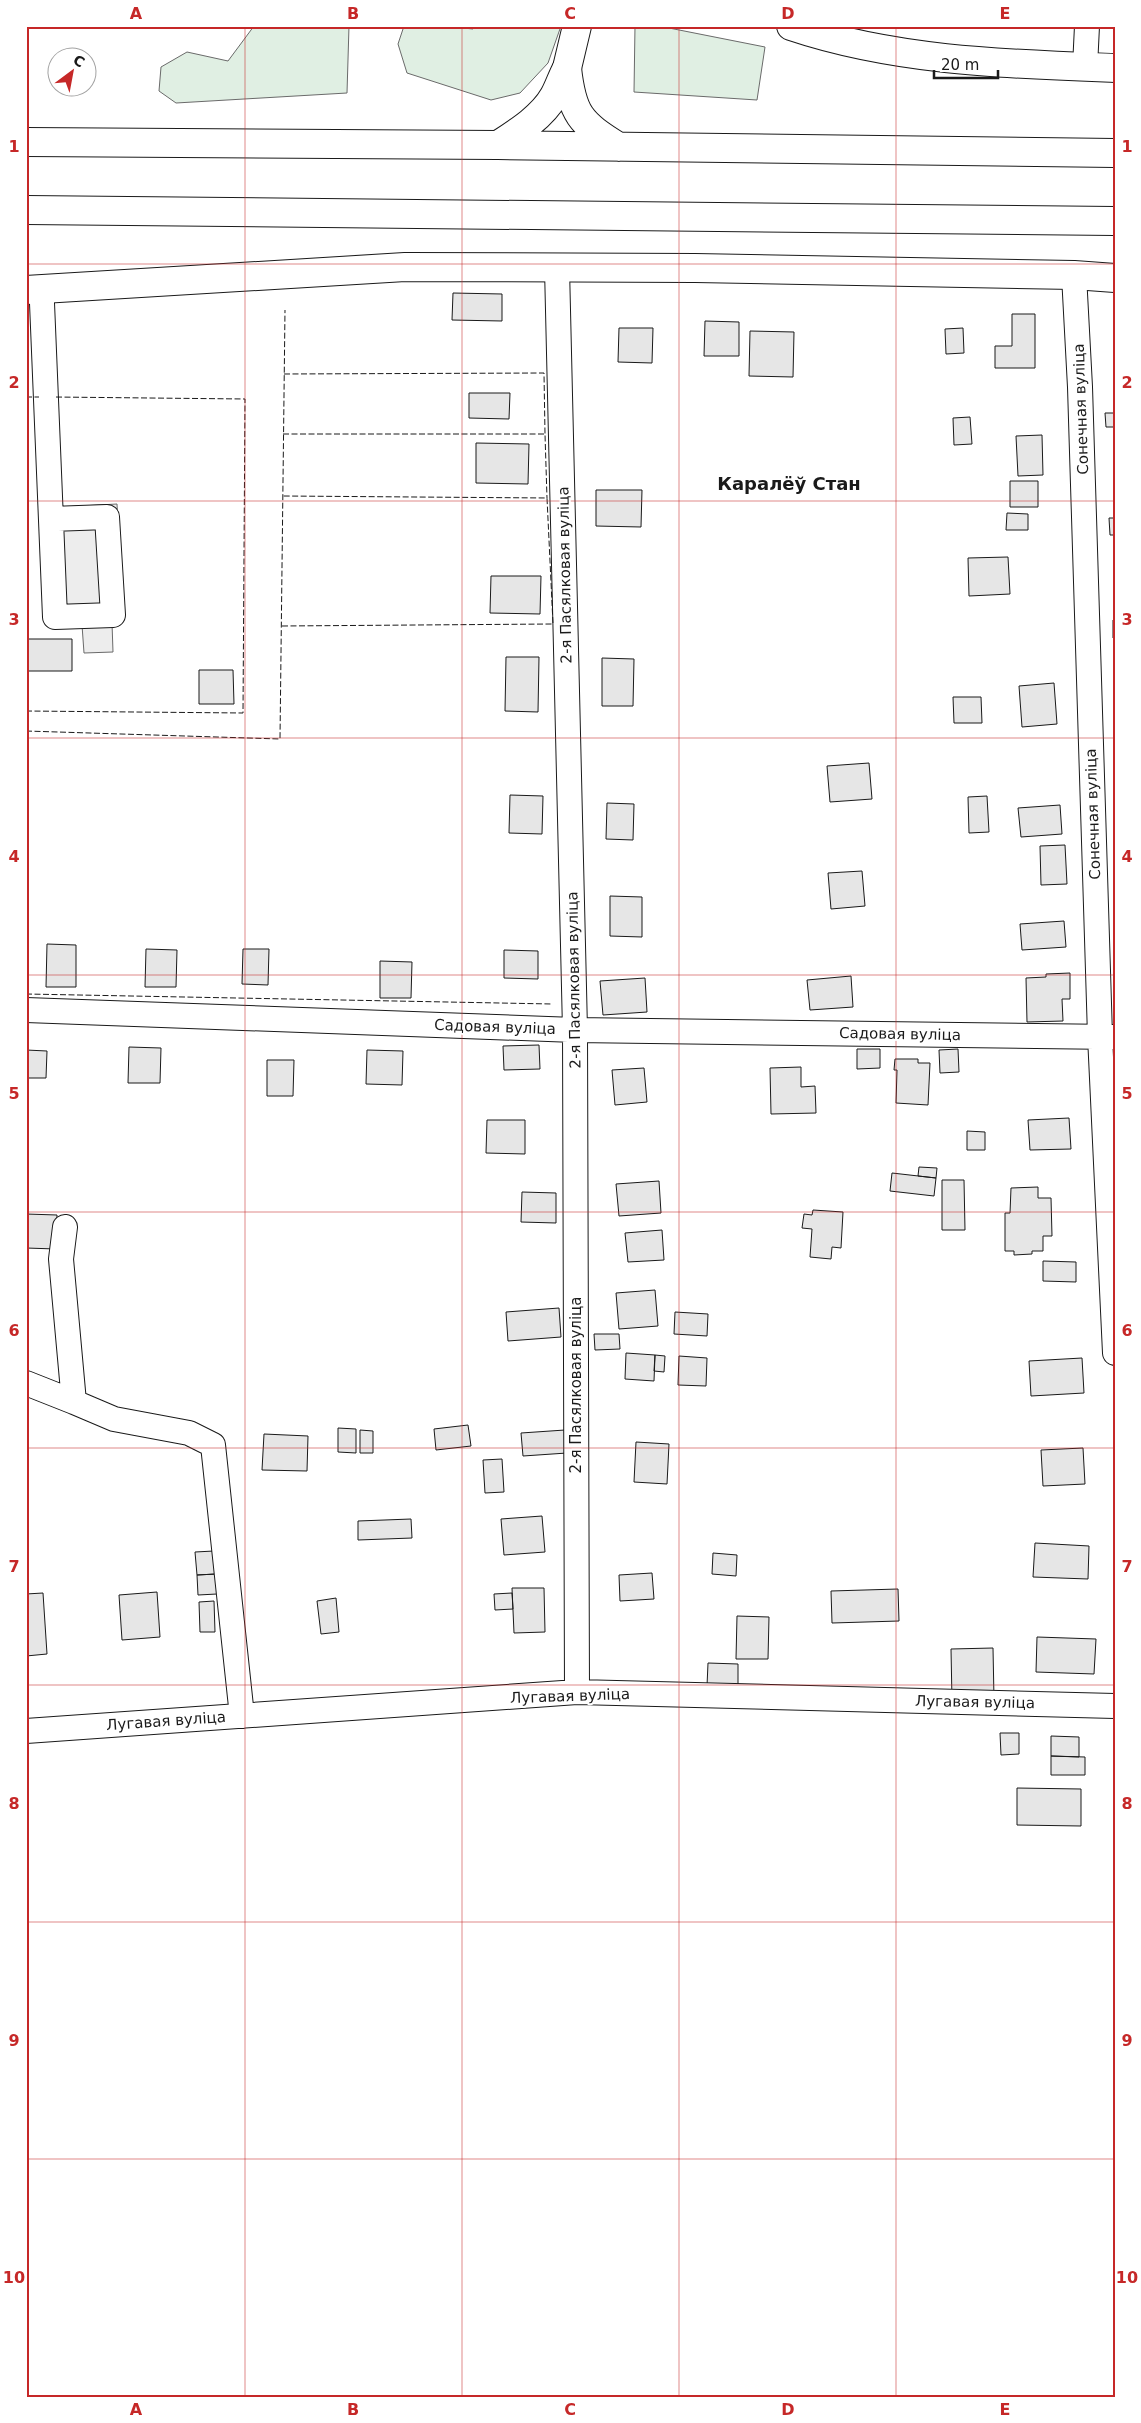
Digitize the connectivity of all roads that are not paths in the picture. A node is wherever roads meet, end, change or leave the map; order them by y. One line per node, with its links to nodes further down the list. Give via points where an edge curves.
1 (577, 26): 5 (main road)
2 (791, 26): 4 (main road, via 867,46 933,57 999,64)
3 (1088, 26): 4 (street)
4 (1085, 67): 6 (main road)
5 (567, 68): 8 (main road, via 553,98 539,114); 9 (main road, via 570,97 580,116 594,131)
6 (1115, 68)
7 (26, 142): 8 (main road)
8 (498, 145): 9 (main road)
9 (619, 147): 10 (main road)
10 (1115, 153)
11 (26, 210): 12 (main road)
12 (1115, 221)
13 (557, 268): 14 (main road); 16 (main road, via 405,268); 19 (street, 2-я Пасялковая вуліца)
14 (1074, 275): 15 (main road); 20 (street, Сонечная вуліца)
15 (1115, 278)
16 (34, 289): 17 (street)
17 (51, 519): 17 (street, via 56,617 113,615 107,516)
18 (26, 1010): 19 (street, Садовая вуліца)
19 (575, 1030): 20 (street, Садовая вуліца); 25 (street, 2-я Пасялковая вуліца)
20 (1107, 1036): 22 (street, Сонечная вуліца)
21 (65, 1227): 24 (street, via 61,1259)
22 (1115, 1353)
23 (26, 1383): 24 (street)
24 (74, 1402): 27 (street, via 114,1419 189,1434 213,1445)
25 (577, 1692): 26 (street, Лугавая вуліца); 27 (street, Лугавая вуліца)
26 (1115, 1706)
27 (242, 1716): 28 (street, Лугавая вуліца)
28 (26, 1731)

